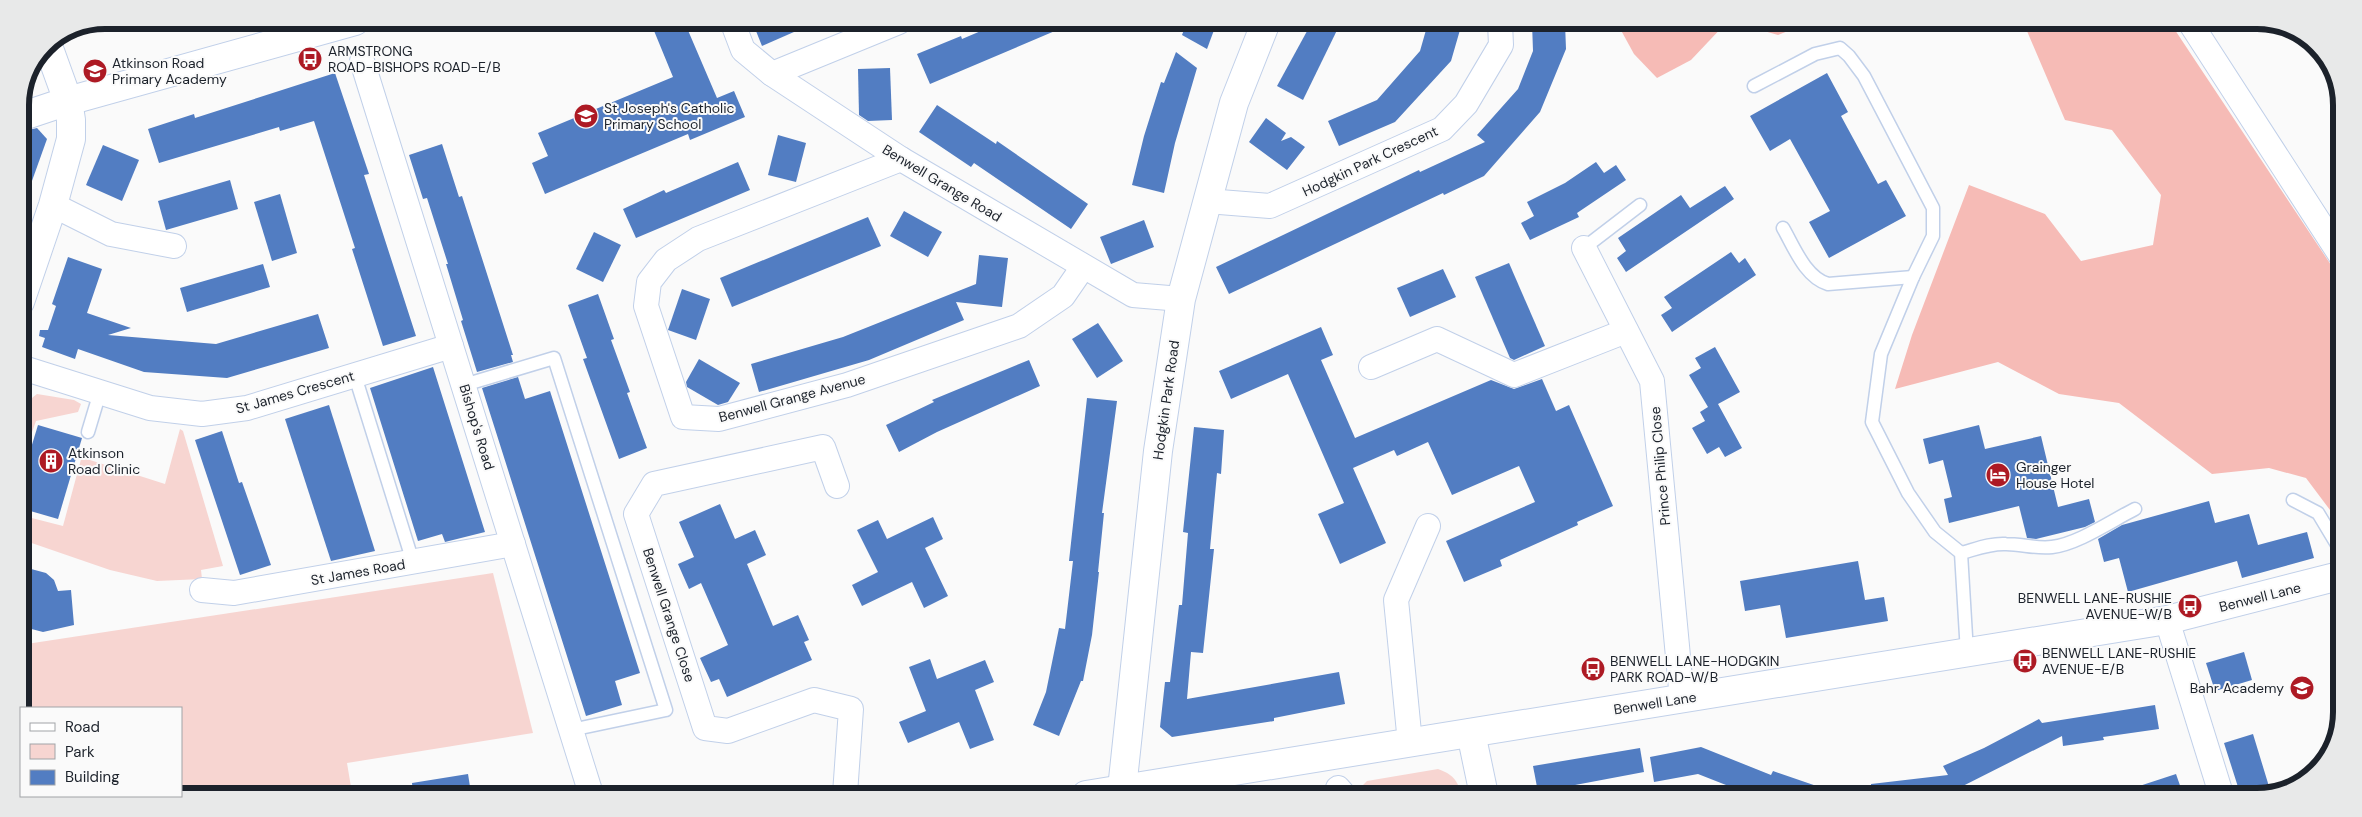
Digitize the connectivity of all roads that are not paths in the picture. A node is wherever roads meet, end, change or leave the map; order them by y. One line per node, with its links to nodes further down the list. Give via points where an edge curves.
1 (323, 29): 11 (main road)
2 (735, 29): 9 (street, Benwell Grange Road, via 743,50)
3 (881, 29): 9 (street)
4 (1263, 29): 14 (main road, Hodgkin Park Road, via 1234,103)
5 (1500, 29): 14 (street, Hodgkin Park Crescent, via 1501,45 1466,104 1442,129 1270,206)
6 (2193, 29): 18 (street)
7 (50, 52): 11 (main road)
8 (362, 60): 26 (street, Bishop's Road)
9 (772, 74): 13 (street, Benwell Grange Road)
10 (1754, 86): 23 (lane, via 1829,49 1840,48 1849,56 1864,76 1933,208 1933,236)
11 (68, 101): 12 (main road); 15 (main road, via 71,139)
12 (29, 114)
13 (902, 159): 21 (street, Benwell Grange Road); 21 (street, Benwell Grange Avenue, via 698,239 666,260 649,282 646,306 683,417 719,419 847,385 1019,326 1062,296)
14 (1207, 201): 24 (main road, Hodgkin Park Road)
15 (53, 205): 19 (street, via 111,234); 22 (main road)
16 (1640, 205): 20 (lane)
17 (1783, 228): 23 (lane, via 1809,272 1818,281 1828,284)
18 (2333, 244)
19 (174, 246)
20 (1584, 248): 25 (street, Prince Philip Close)
21 (1083, 268): 24 (street, Benwell Grange Road, via 1133,295)
22 (29, 276)
23 (1913, 277): 39 (lane, via 1881,354 1872,422 1908,493 1935,532)
24 (1181, 299): 51 (main road, Hodgkin Park Road, via 1158,451)
25 (1626, 331): 27 (street, via 1514,375 1437,339); 45 (street, Prince Philip Close, via 1652,381)
26 (451, 346): 29 (street, St James Crescent); 30 (street, Bishop's Road)
27 (1371, 367)
28 (29, 371): 31 (street, St James Crescent)
29 (355, 376): 31 (street, St James Crescent, via 247,408 202,414 150,408); 40 (lane)
30 (464, 385): 38 (street, Bishop's Road); 46 (lane, via 554,358 666,710)
31 (100, 392): 32 (lane)
32 (88, 432)
33 (837, 486): 50 (street, Benwell Grange Close, via 823,447 654,484 636,514 705,728 728,731 814,700 851,709)
34 (2293, 500): 37 (lane, via 2318,513)
35 (2135, 509): 39 (lane, via 2053,547 2006,544)
36 (1428, 526): 48 (street, via 1396,600)
37 (2333, 538)
38 (513, 544): 40 (street, St James Road); 46 (street, Bishop's Road)
39 (1961, 553): 44 (lane)
40 (413, 562): 42 (street, St James Road, via 234,593)
41 (2333, 578): 43 (main road, Benwell Lane)
42 (202, 590)
43 (2166, 620): 44 (main road, Benwell Lane); 54 (street)
44 (1967, 652): 45 (main road, Benwell Lane)
45 (1682, 699): 47 (main road, Benwell Lane)
46 (571, 730): 49 (street, Bishop's Road)
47 (1471, 733): 48 (main road, Benwell Lane); 53 (main road)
48 (1410, 742): 52 (main road, Benwell Lane)
49 (589, 788)
50 (845, 788)
51 (1122, 788)
52 (1128, 788)
53 (1483, 788)
54 (2219, 788)

